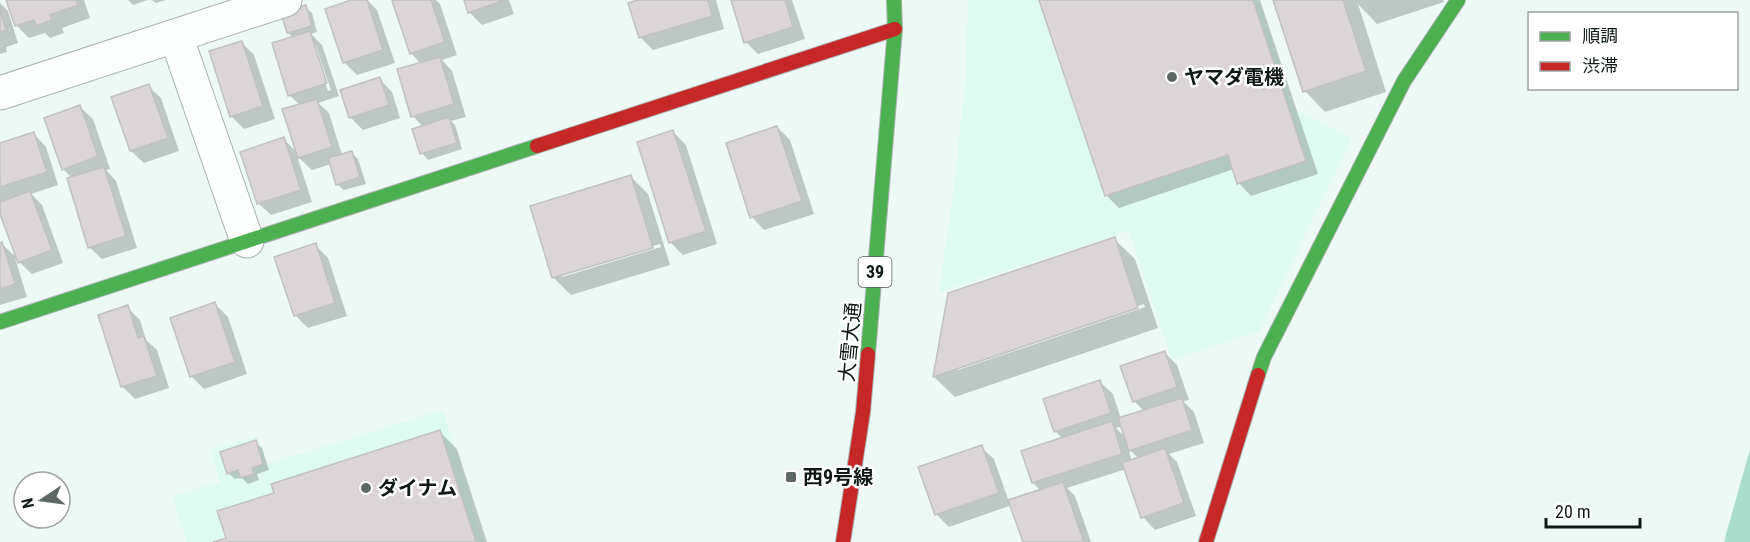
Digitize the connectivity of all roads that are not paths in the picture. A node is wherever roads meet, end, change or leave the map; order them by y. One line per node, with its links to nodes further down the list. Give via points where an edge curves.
1 (285, 0): 5 (street)
2 (894, 0): 4 (main road, 大雪大通 / 39)
3 (1458, 0): 10 (main road, via 1404,81 1264,357)
4 (895, 29): 7 (main road); 9 (main road, 大雪大通 / 39, via 863,412)
5 (176, 36): 6 (street); 7 (street)
6 (0, 93)
7 (247, 241): 8 (main road)
8 (0, 322)
9 (843, 542)
10 (1206, 542)

